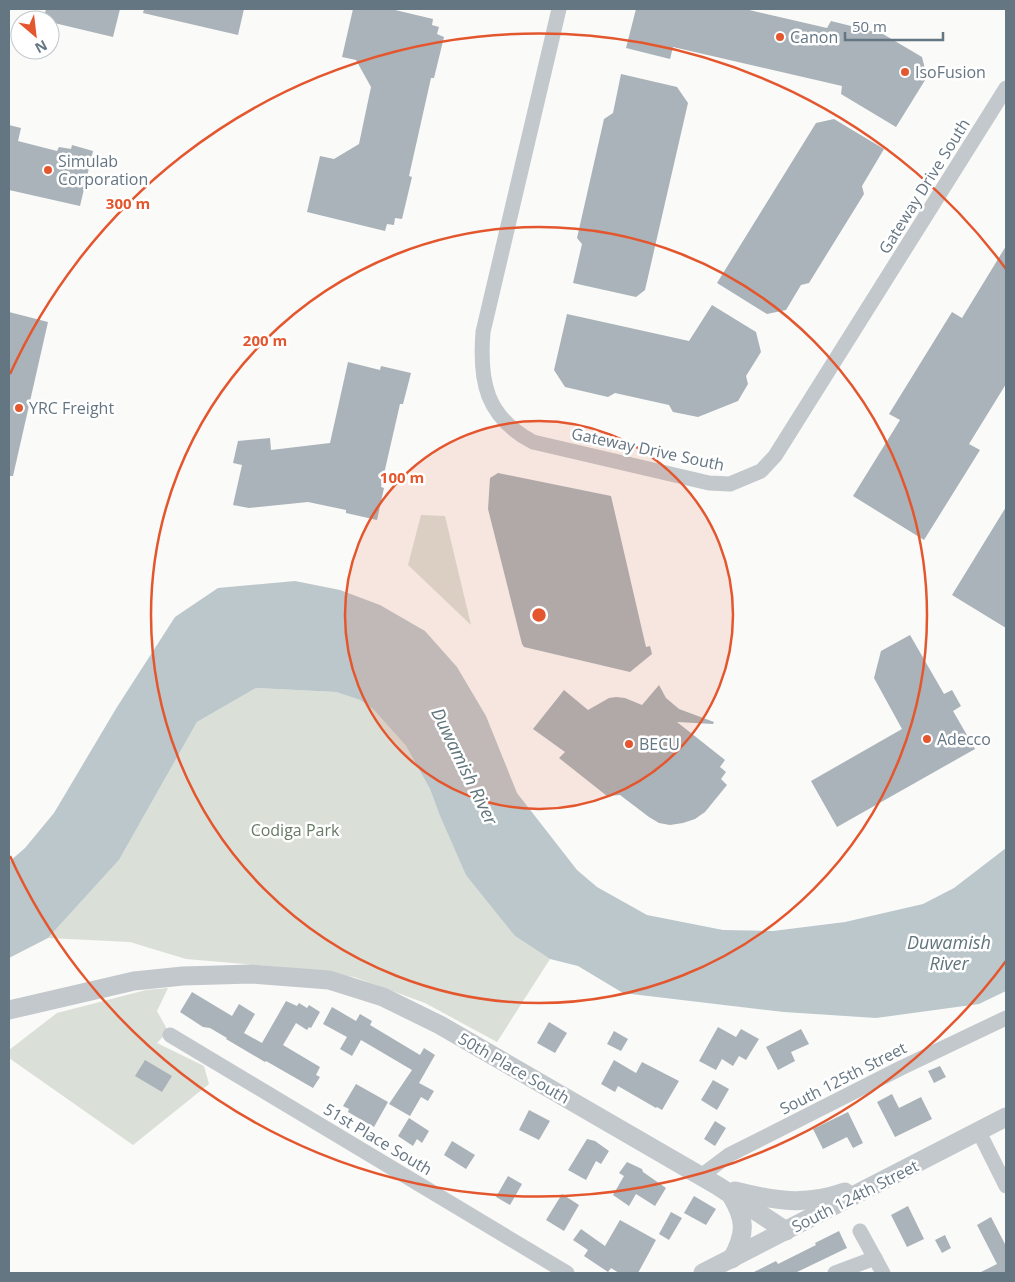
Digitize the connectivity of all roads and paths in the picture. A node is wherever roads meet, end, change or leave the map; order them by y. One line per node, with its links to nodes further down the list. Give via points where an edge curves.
1 (559, 9): 2 (street, Gateway Drive South, via 483,332 481,357 490,403 509,426 533,442 710,483 730,484 747,477 761,471 775,456)
2 (1006, 88)
3 (9, 1010): 8 (street, 50th Place South, via 134,981 183,976 252,974 329,980 383,997 440,1025)
4 (1006, 1018): 8 (street, South 125th Street, via 728,1156)
5 (170, 1034): 17 (street, 51st Place South)
6 (1006, 1118): 7 (street, South 124th Street)
7 (979, 1132): 9 (street, South 124th Street); 10 (street)
8 (700, 1176): 11 (street, 50th Place South)
9 (892, 1177): 12 (street, via 811,1200 789,1202); 14 (street, South 124th Street)
10 (1006, 1186)
11 (724, 1190): 12 (street); 14 (street, 50th Place South); 15 (street, via 739,1208 743,1228 740,1244)
12 (772, 1199): 14 (street)
13 (860, 1230): 16 (street)
14 (786, 1231): 15 (street, South 124th Street)
15 (732, 1258): 18 (street, South 124th Street)
16 (874, 1258): 19 (street); 20 (street)
17 (567, 1273)
18 (703, 1273)
19 (835, 1273)
20 (883, 1273)

